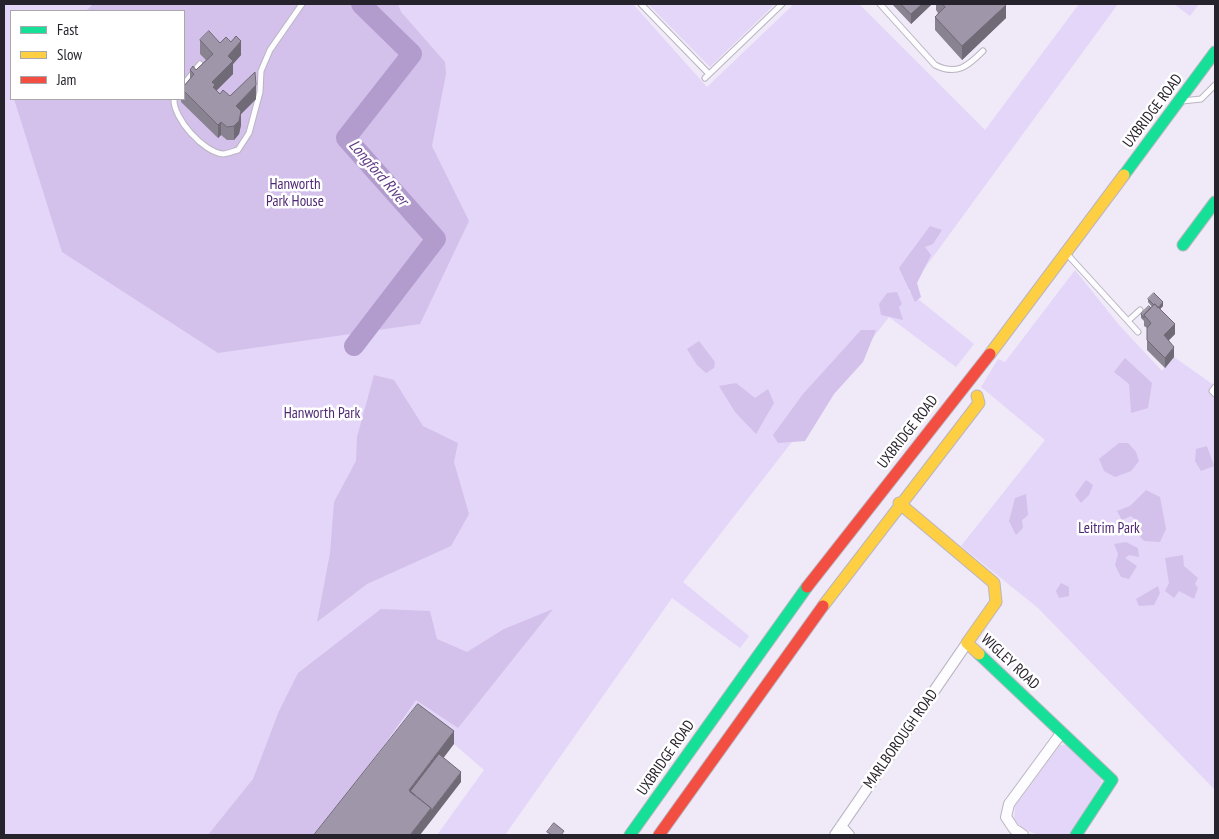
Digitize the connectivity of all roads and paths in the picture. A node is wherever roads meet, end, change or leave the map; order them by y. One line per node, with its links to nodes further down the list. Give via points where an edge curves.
1 (302, 4): 10 (lane, via 270,50 261,71 260,92 249,132 238,150 223,154 209,148 178,118)
2 (641, 4): 3 (lane, via 707,76)
3 (782, 4)
4 (881, 4): 5 (lane, via 936,65 944,69 953,72 962,69)
5 (982, 51)
6 (1215, 52): 11 (street, UXBRIDGE ROAD)
7 (200, 64): 8 (lane)
8 (185, 83)
9 (1215, 85): 11 (lane, via 1201,99)
10 (174, 100)
11 (1180, 101): 14 (street, UXBRIDGE ROAD)
12 (1215, 202): 13 (street)
13 (1183, 245)
14 (1066, 253): 16 (lane); 25 (street, UXBRIDGE ROAD, via 764,644)
15 (1140, 310): 16 (lane)
16 (1128, 321): 17 (lane)
17 (1138, 332)
18 (1215, 387): 19 (lane, via 1212,391)
19 (1215, 394)
20 (976, 396): 21 (street, via 979,403)
21 (899, 504): 22 (street, WIGLEY ROAD, via 994,583 996,602); 26 (street, via 806,627)
22 (967, 643): 23 (street, WIGLEY ROAD); 24 (street, MARLBOROUGH ROAD)
23 (1062, 732): 28 (street, via 1009,804 1006,817); 29 (street, WIGLEY ROAD, via 1117,783)
24 (838, 831): 27 (street)
25 (630, 835)
26 (659, 835)
27 (849, 835)
28 (1023, 835)
29 (1076, 835)

